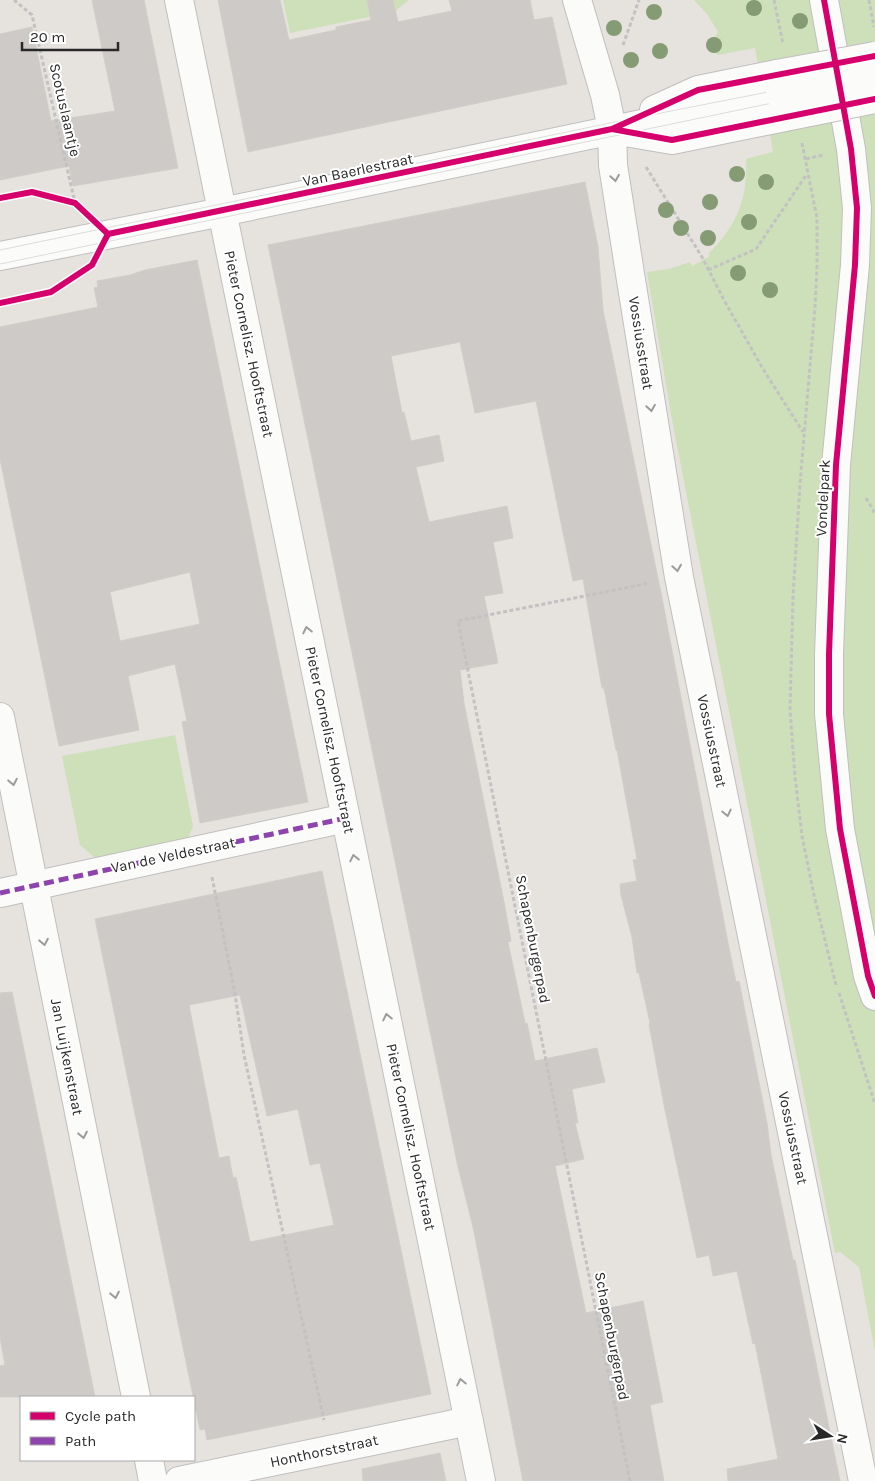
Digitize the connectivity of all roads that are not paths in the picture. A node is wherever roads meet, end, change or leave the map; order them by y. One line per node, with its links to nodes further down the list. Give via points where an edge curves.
1 (179, 0): 9 (street, Pieter Cornelisz. Hooftstraat)
2 (577, 0): 8 (street, Vossiusstraat)
3 (824, 0): 15 (street, Vondelpark, via 851,149 857,208 856,265 836,465 830,714 840,829 868,976)
4 (875, 56): 6 (street, bridge)
5 (875, 77): 6 (street, bridge)
6 (781, 95): 7 (street, bridge); 8 (street, Van Baerlestraat, via 698,90); 8 (street, Van Baerlestraat, via 672,140)
7 (875, 99)
8 (612, 130): 9 (street, Van Baerlestraat); 22 (street, Vossiusstraat, one-way to 22, via 619,203 679,577)
9 (222, 212): 10 (street, Van Baerlestraat); 12 (street, Pieter Cornelisz. Hooftstraat, one-way to 9)
10 (4, 255)
11 (0, 717): 13 (street, Jan Luijkenstraat, one-way to 13)
12 (346, 818): 13 (street, Van de Veldestraat); 17 (street, Pieter Cornelisz. Hooftstraat, one-way to 12)
13 (32, 885): 14 (street, Van de Veldestraat); 16 (street, Jan Luijkenstraat, one-way to 16)
14 (0, 892)
15 (875, 996)
16 (136, 1396)
17 (469, 1421): 20 (street, Honthorststraat); 21 (street, Pieter Cornelisz. Hooftstraat)
18 (149, 1461): 19 (street)
19 (153, 1481)
20 (179, 1481)
21 (481, 1481)
22 (863, 1481)

